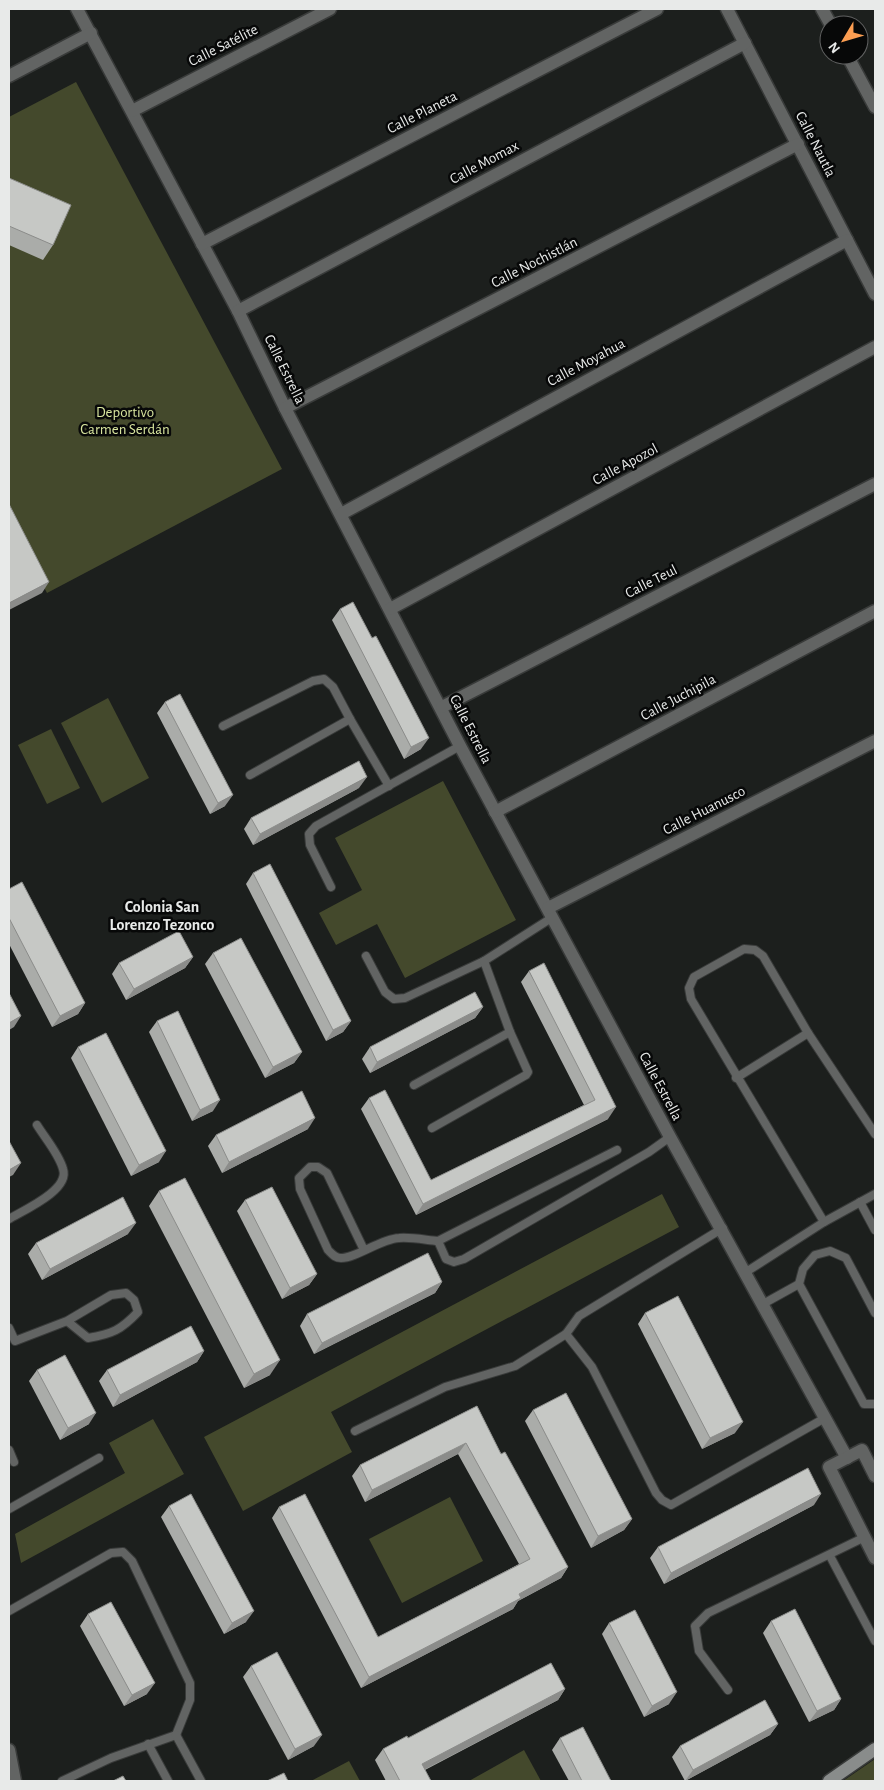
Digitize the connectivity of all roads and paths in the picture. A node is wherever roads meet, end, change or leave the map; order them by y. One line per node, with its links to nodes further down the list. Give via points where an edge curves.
1 (77, 9): 5 (street, Calle Estrella)
2 (330, 9): 10 (street, Calle Satélite)
3 (658, 9): 13 (street, Calle Planeta)
4 (727, 9): 6 (street, Calle Nautla)
5 (91, 33): 8 (street); 10 (street, Calle Estrella)
6 (745, 43): 11 (street, Calle Nautla); 15 (street, Calle Momax)
7 (852, 65): 9 (street)
8 (9, 76)
9 (875, 107)
10 (132, 111): 13 (street, Calle Estrella)
11 (798, 144): 12 (street, Calle Nautla); 17 (street, Calle Nochistlán)
12 (847, 240): 14 (street, Calle Nautla); 19 (street, Calle Moyahua)
13 (202, 244): 15 (street, Calle Estrella)
14 (875, 294)
15 (238, 310): 17 (street, Calle Estrella)
16 (875, 347): 20 (street, Calle Apozol)
17 (285, 408): 19 (street, Calle Estrella)
18 (875, 484): 22 (street, Calle Teul)
19 (341, 514): 20 (street, Calle Estrella)
20 (390, 609): 22 (street, Calle Estrella)
21 (875, 611): 29 (street, Calle Juchipila)
22 (442, 707): 26 (street, Calle Estrella)
23 (350, 719): 24 (lane, via 333,686 324,680 312,681); 27 (lane); 28 (lane)
24 (224, 726)
25 (875, 741): 31 (street, Calle Huanusco)
26 (460, 746): 28 (lane); 29 (street, Calle Estrella)
27 (250, 775)
28 (389, 786): 30 (lane, via 316,826 309,834 310,845)
29 (496, 812): 31 (street, Calle Estrella)
30 (331, 887)
31 (550, 913): 33 (lane); 41 (street, Calle Estrella)
32 (366, 956): 33 (lane, via 386,992 394,999 405,998)
33 (484, 961): 34 (lane)
34 (510, 1032): 37 (lane); 39 (lane, via 528,1072 526,1075)
35 (808, 1033): 36 (lane); 36 (lane, via 763,956 755,950 744,949 694,978 689,988 691,999); 40 (lane)
36 (736, 1078): 46 (lane)
37 (414, 1085)
38 (37, 1125): 45 (lane, via 63,1168 65,1178 58,1189)
39 (432, 1128)
40 (875, 1134)
41 (670, 1137): 47 (street, Calle Estrella); 49 (lane, via 464,1259 454,1262 446,1259)
42 (617, 1150): 49 (lane)
43 (875, 1194): 44 (lane)
44 (860, 1202): 46 (lane); 48 (lane)
45 (9, 1219)
46 (824, 1222): 51 (lane)
47 (722, 1228): 51 (street, Calle Estrella); 57 (lane, via 579,1316)
48 (875, 1230)
49 (438, 1241): 50 (lane, via 399,1238 382,1241)
50 (364, 1250): 50 (lane, via 342,1258 328,1250 300,1188 299,1178 310,1167 318,1166 327,1173)
51 (746, 1272): 53 (street, Calle Estrella)
52 (799, 1284): 53 (lane); 54 (lane, via 802,1269 815,1255 830,1251 846,1258); 60 (lane, via 864,1404)
53 (764, 1304): 61 (street, Calle Estrella)
54 (875, 1314)
55 (67, 1321): 55 (lane, via 88,1338 104,1336 122,1328 138,1312 134,1300 126,1293 111,1295); 58 (lane)
56 (9, 1328): 58 (lane)
57 (566, 1334): 61 (lane, via 592,1367 656,1493 671,1505); 62 (lane, via 515,1366 445,1387)
58 (15, 1342): 59 (lane)
59 (9, 1348)
60 (875, 1404)
61 (826, 1418): 65 (street, Calle Estrella)
62 (355, 1431)
63 (9, 1450): 66 (lane)
64 (99, 1458): 68 (lane)
65 (847, 1458): 67 (street, via 862,1450); 69 (street, via 829,1467)
66 (14, 1462)
67 (875, 1476)
68 (9, 1509)
69 (865, 1537): 70 (lane); 71 (street)
70 (830, 1556): 73 (lane); 74 (lane, via 708,1613 695,1626 699,1652)
71 (875, 1558)
72 (9, 1611): 75 (lane, via 111,1553 123,1552 132,1560 190,1683 190,1700)
73 (875, 1641)
74 (728, 1690)
75 (176, 1735): 76 (lane); 82 (lane)
76 (148, 1744): 80 (lane); 81 (lane)
77 (9, 1750): 79 (street)
78 (875, 1750): 83 (main road)
79 (15, 1781)
80 (62, 1781)
81 (168, 1781)
82 (201, 1781)
83 (828, 1781)

